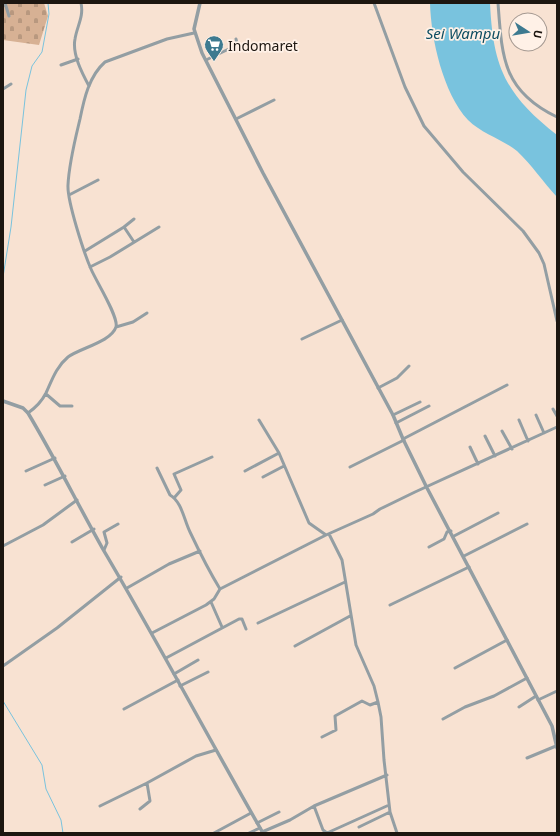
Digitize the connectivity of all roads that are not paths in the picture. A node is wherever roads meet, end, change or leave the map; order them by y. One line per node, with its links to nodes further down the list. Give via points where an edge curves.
1 (5, 3): 6 (street)
2 (81, 3): 9 (street, via 82,14 74,40)
3 (200, 3): 7 (street)
4 (374, 3): 28 (street, via 404,87 424,126 463,172 523,231 540,253)
5 (498, 3): 16 (street, via 503,53 514,82 530,102)
6 (9, 16)
7 (194, 33): 10 (street); 13 (street, via 167,39 105,62 98,68)
8 (236, 39): 10 (street, via 235,46)
9 (78, 59): 11 (street); 13 (street)
10 (206, 60): 17 (street)
11 (61, 65)
12 (11, 84): 14 (street)
13 (89, 86): 19 (street, via 75,140 68,183)
14 (3, 89)
15 (274, 100): 17 (street)
16 (557, 117)
17 (236, 119): 27 (street)
18 (98, 180): 19 (street)
19 (69, 195): 24 (street)
20 (134, 219): 21 (street)
21 (124, 227): 23 (street); 24 (street)
22 (159, 227): 23 (street)
23 (134, 242): 25 (street)
24 (85, 251): 25 (street)
25 (90, 267): 29 (street, via 115,314)
26 (147, 312): 29 (street, via 133,322)
27 (342, 320): 30 (street); 33 (street)
28 (557, 321)
29 (116, 327): 34 (street, via 104,338 63,362 54,374)
30 (302, 339)
31 (409, 366): 33 (street, via 397,378)
32 (507, 385): 51 (street)
33 (378, 388): 41 (street)
34 (46, 394): 37 (street, via 60,406); 40 (street)
35 (3, 401): 40 (street, via 23,408)
36 (420, 402): 41 (street)
37 (72, 406)
38 (429, 406): 46 (street)
39 (553, 409): 43 (street)
40 (28, 413): 58 (street)
41 (393, 415): 46 (street)
42 (536, 415): 49 (street)
43 (557, 416)
44 (259, 420): 55 (street)
45 (519, 420): 52 (street)
46 (396, 423): 51 (street)
47 (557, 427): 49 (street)
48 (502, 431): 54 (street)
49 (544, 433): 52 (street)
50 (485, 436): 56 (street)
51 (403, 440): 61 (street); 68 (street)
52 (528, 441): 54 (street)
53 (470, 447): 59 (street)
54 (512, 449): 56 (street)
55 (279, 453): 60 (street); 64 (street)
56 (495, 456): 59 (street)
57 (212, 457): 69 (street, via 174,474 181,490)
58 (55, 458): 63 (street); 65 (street)
59 (478, 464): 68 (street)
60 (284, 466): 66 (street); 76 (street, via 310,523)
61 (350, 467)
62 (157, 468): 69 (street, via 170,495)
63 (26, 471)
64 (245, 471)
65 (65, 476): 67 (street); 70 (street)
66 (263, 477)
67 (45, 485)
68 (427, 488): 75 (street); 76 (street)
69 (174, 498): 82 (street)
70 (77, 500): 74 (street); 79 (street, via 43,525)
71 (498, 513): 77 (street)
72 (118, 524): 81 (street, via 104,532 107,543)
73 (528, 524): 83 (street)
74 (94, 529): 78 (street); 81 (street)
75 (450, 531): 77 (street); 80 (street, via 447,532 447,537)
76 (328, 535): 86 (street, via 340,553); 88 (street)
77 (454, 536): 83 (street)
78 (72, 542)
79 (3, 546)
80 (429, 548)
81 (104, 550): 85 (street)
82 (200, 551): 87 (street, via 169,564); 88 (street)
83 (464, 556): 84 (street)
84 (469, 567): 90 (street); 96 (street)
85 (121, 577): 87 (street); 100 (street, via 57,628)
86 (345, 582): 91 (street); 92 (street)
87 (127, 588): 95 (street)
88 (220, 590): 89 (street)
89 (211, 602): 93 (street); 95 (street)
90 (390, 605)
91 (350, 616): 97 (street); 109 (street, via 356,645 374,686)
92 (258, 623)
93 (222, 627): 94 (street, via 241,619); 98 (street)
94 (246, 629)
95 (152, 633): 98 (street)
96 (507, 640): 101 (street); 104 (street)
97 (295, 646)
98 (166, 658): 103 (street)
99 (198, 660): 103 (street)
100 (3, 666)
101 (455, 668)
102 (208, 672): 106 (street)
103 (174, 674): 105 (street)
104 (527, 678): 108 (street); 112 (street)
105 (178, 680): 106 (street); 111 (street)
106 (180, 686): 116 (street)
107 (557, 691): 108 (street)
108 (537, 698): 110 (street); 113 (street)
109 (378, 702): 114 (street, via 370,704 362,701 335,716 336,730); 118 (street, via 382,717)
110 (519, 707)
111 (124, 709)
112 (443, 719)
113 (556, 736): 115 (street)
114 (322, 738)
115 (557, 747): 117 (street)
116 (216, 750): 119 (street, via 196,756); 126 (street)
117 (527, 758)
118 (387, 775): 120 (street); 122 (street)
119 (147, 784): 121 (street); 123 (street, via 150,801)
120 (389, 805): 122 (street, via 327,833 323,830); 125 (street)
121 (100, 806)
122 (314, 806): 132 (street)
123 (140, 809)
124 (278, 812): 127 (street)
125 (390, 812): 128 (street); 133 (street)
126 (251, 813): 127 (street); 130 (street)
127 (257, 823): 129 (street)
128 (359, 827)
129 (260, 828): 131 (street); 132 (street)
130 (214, 833)
131 (249, 833)
132 (262, 833)
133 (397, 833)

